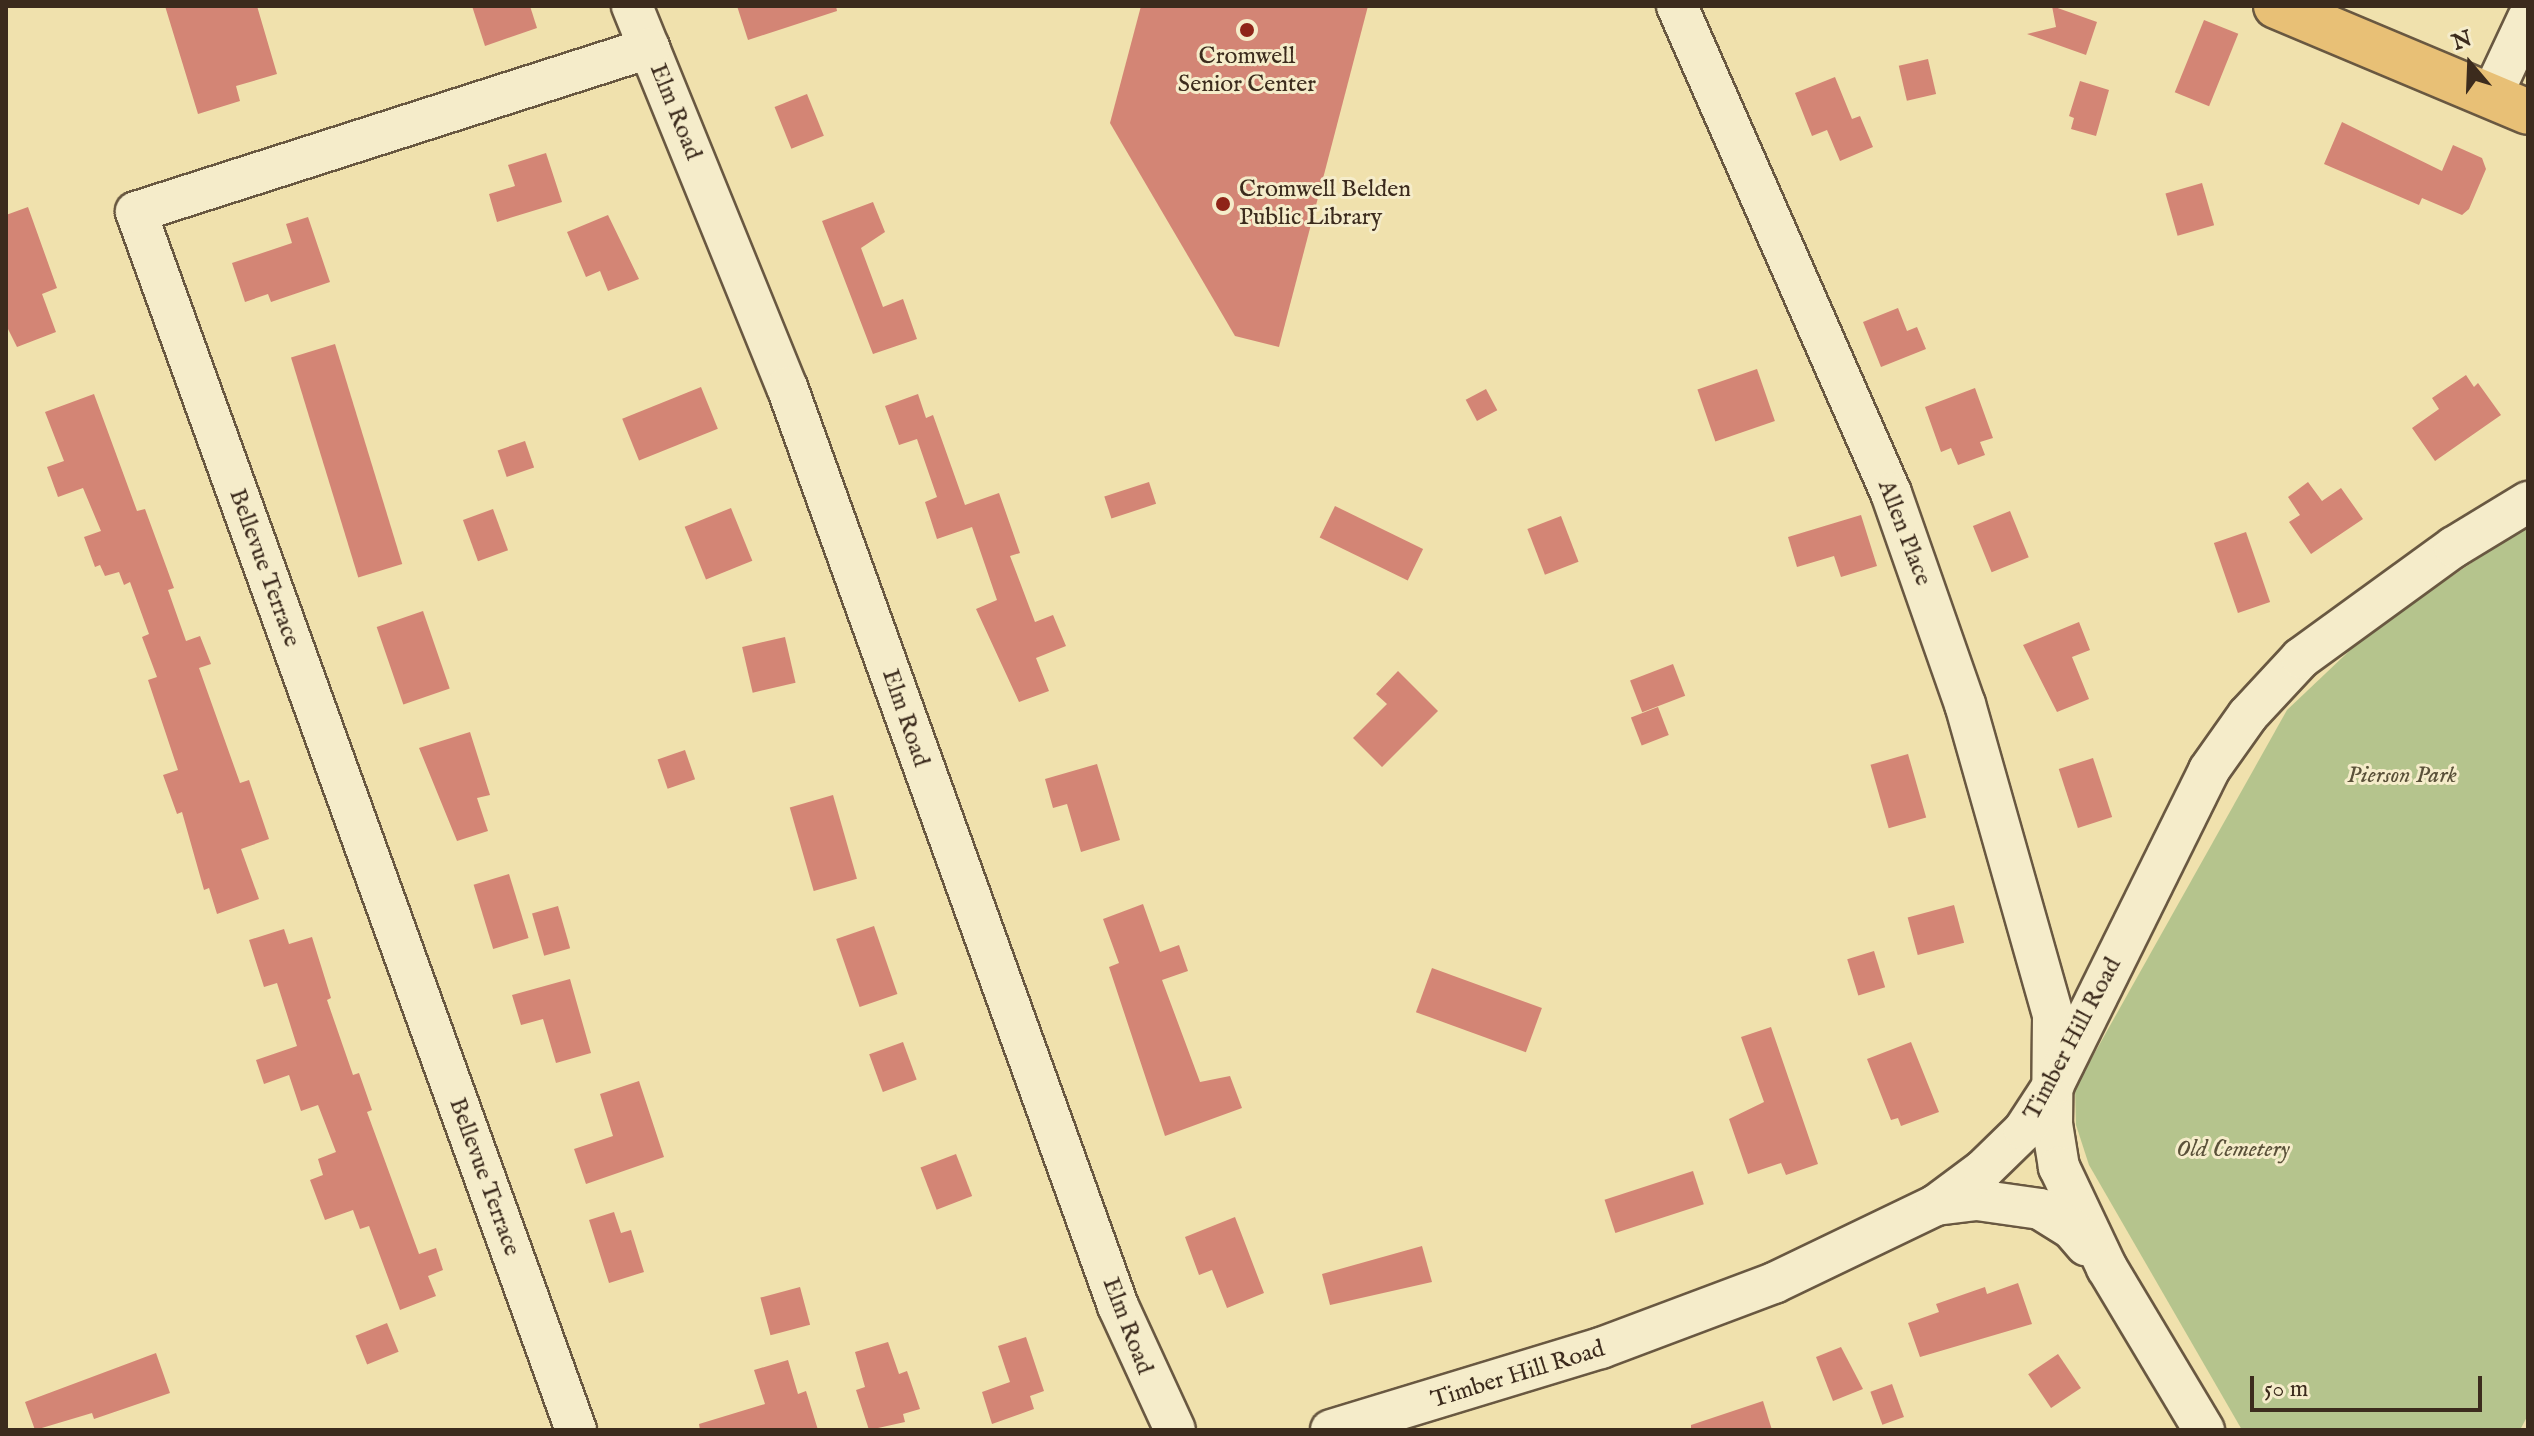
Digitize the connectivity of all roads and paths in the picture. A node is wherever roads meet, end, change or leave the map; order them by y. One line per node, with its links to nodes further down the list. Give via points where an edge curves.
1 (632, 6): 5 (street, Elm Road)
2 (1677, 6): 8 (street, Allen Place, via 1891,493 1926,589 2039,956 2053,1016)
3 (2276, 6): 6 (main road)
4 (2528, 18): 6 (street)
5 (649, 48): 11 (street, Bellevue Terrace, via 136,212); 12 (street, Elm Road, via 787,387 1118,1306)
6 (2509, 104)
7 (2528, 502): 8 (street, Timber Hill Road, via 2454,547 2301,658 2248,715 2209,770)
8 (2054, 1084): 9 (street, Timber Hill Road, via 2024,1130); 10 (street, Allen Place, via 2052,1124 2059,1167)
9 (1936, 1205): 10 (street, via 1977,1200 2040,1209 2071,1228); 13 (street, Timber Hill Road, via 1774,1283 1645,1334)
10 (2107, 1268): 14 (street)
11 (576, 1430)
12 (1175, 1430)
13 (1331, 1430)
14 (2204, 1430)

